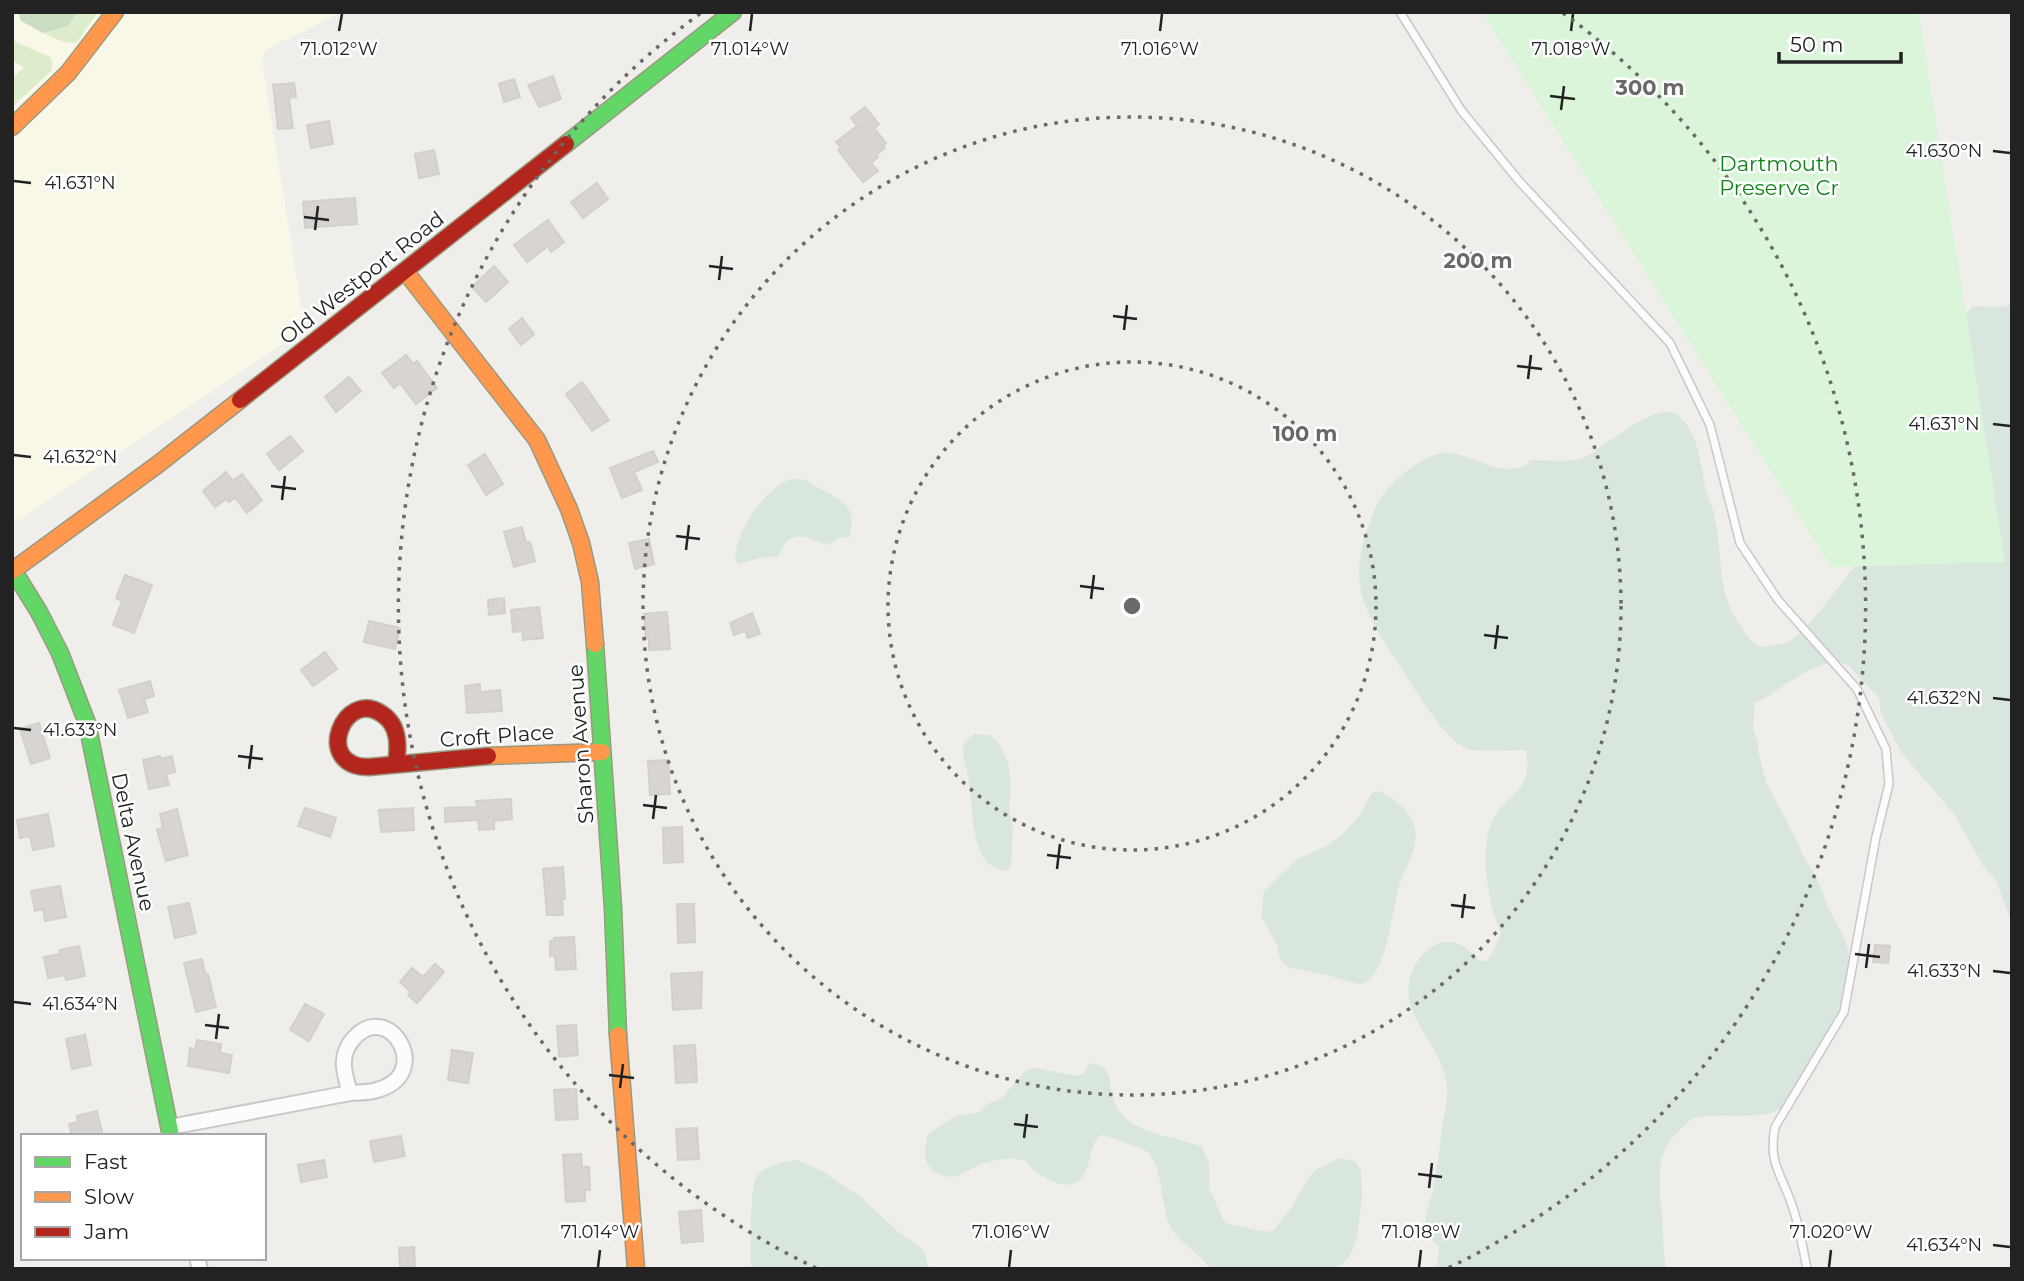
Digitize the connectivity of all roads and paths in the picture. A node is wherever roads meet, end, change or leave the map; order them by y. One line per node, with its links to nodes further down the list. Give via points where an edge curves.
1 (115, 12): 4 (street, via 42,102)
2 (733, 12): 5 (street, Old Westport Road)
3 (1400, 12): 12 (lane, via 1461,110 1519,181 1670,343 1710,425 1740,543 1778,600 1857,689 1886,748 1889,784 1844,1012 1776,1127 1771,1147 1778,1177 1792,1205)
4 (12, 127)
5 (405, 271): 6 (street, Old Westport Road); 7 (street, Sharon Avenue, via 537,440 569,509 590,582)
6 (13, 571): 10 (street, Delta Avenue, via 60,653 87,723)
7 (602, 752): 8 (street, Croft Place); 11 (street, Sharon Avenue)
8 (396, 763)
9 (350, 1093): 9 (street, via 377,1090 403,1072 406,1056 400,1041 386,1028 359,1032 345,1048 342,1067); 10 (street)
10 (171, 1131)
11 (636, 1269)
12 (1807, 1269)

